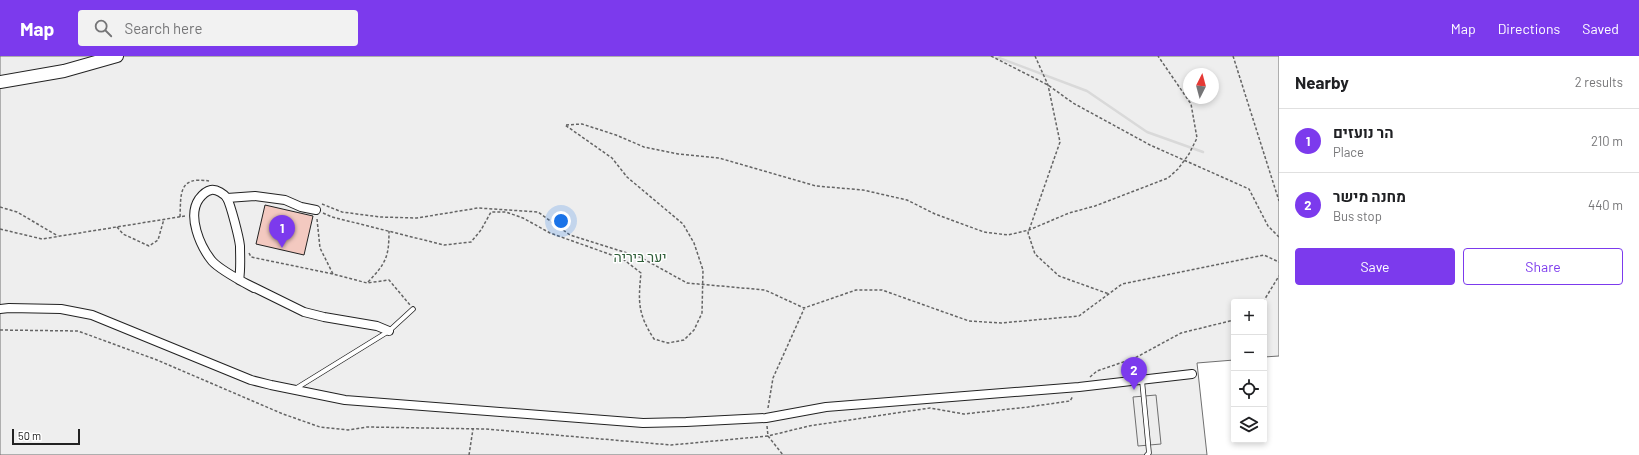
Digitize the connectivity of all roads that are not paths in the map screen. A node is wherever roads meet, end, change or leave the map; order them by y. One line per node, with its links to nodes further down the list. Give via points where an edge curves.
1 (117, 56): 2 (main road, via 64,71)
2 (0, 82)
3 (227, 198): 4 (street, via 255,196 285,200); 5 (street, via 240,244); 5 (street, via 221,192 212,190 202,194 194,214 201,243 213,262)
4 (316, 210)
5 (239, 280): 6 (street); 9 (street, via 304,312 377,326)
6 (254, 288)
7 (0, 309): 12 (street, via 61,309 92,314 251,380)
8 (413, 309): 9 (lane)
9 (389, 331): 12 (lane)
10 (1192, 374): 11 (street)
11 (1142, 380): 12 (street, via 1079,388 826,407 766,418 643,423 346,400); 13 (lane, via 1149,437)
12 (293, 390)
13 (1147, 455)

